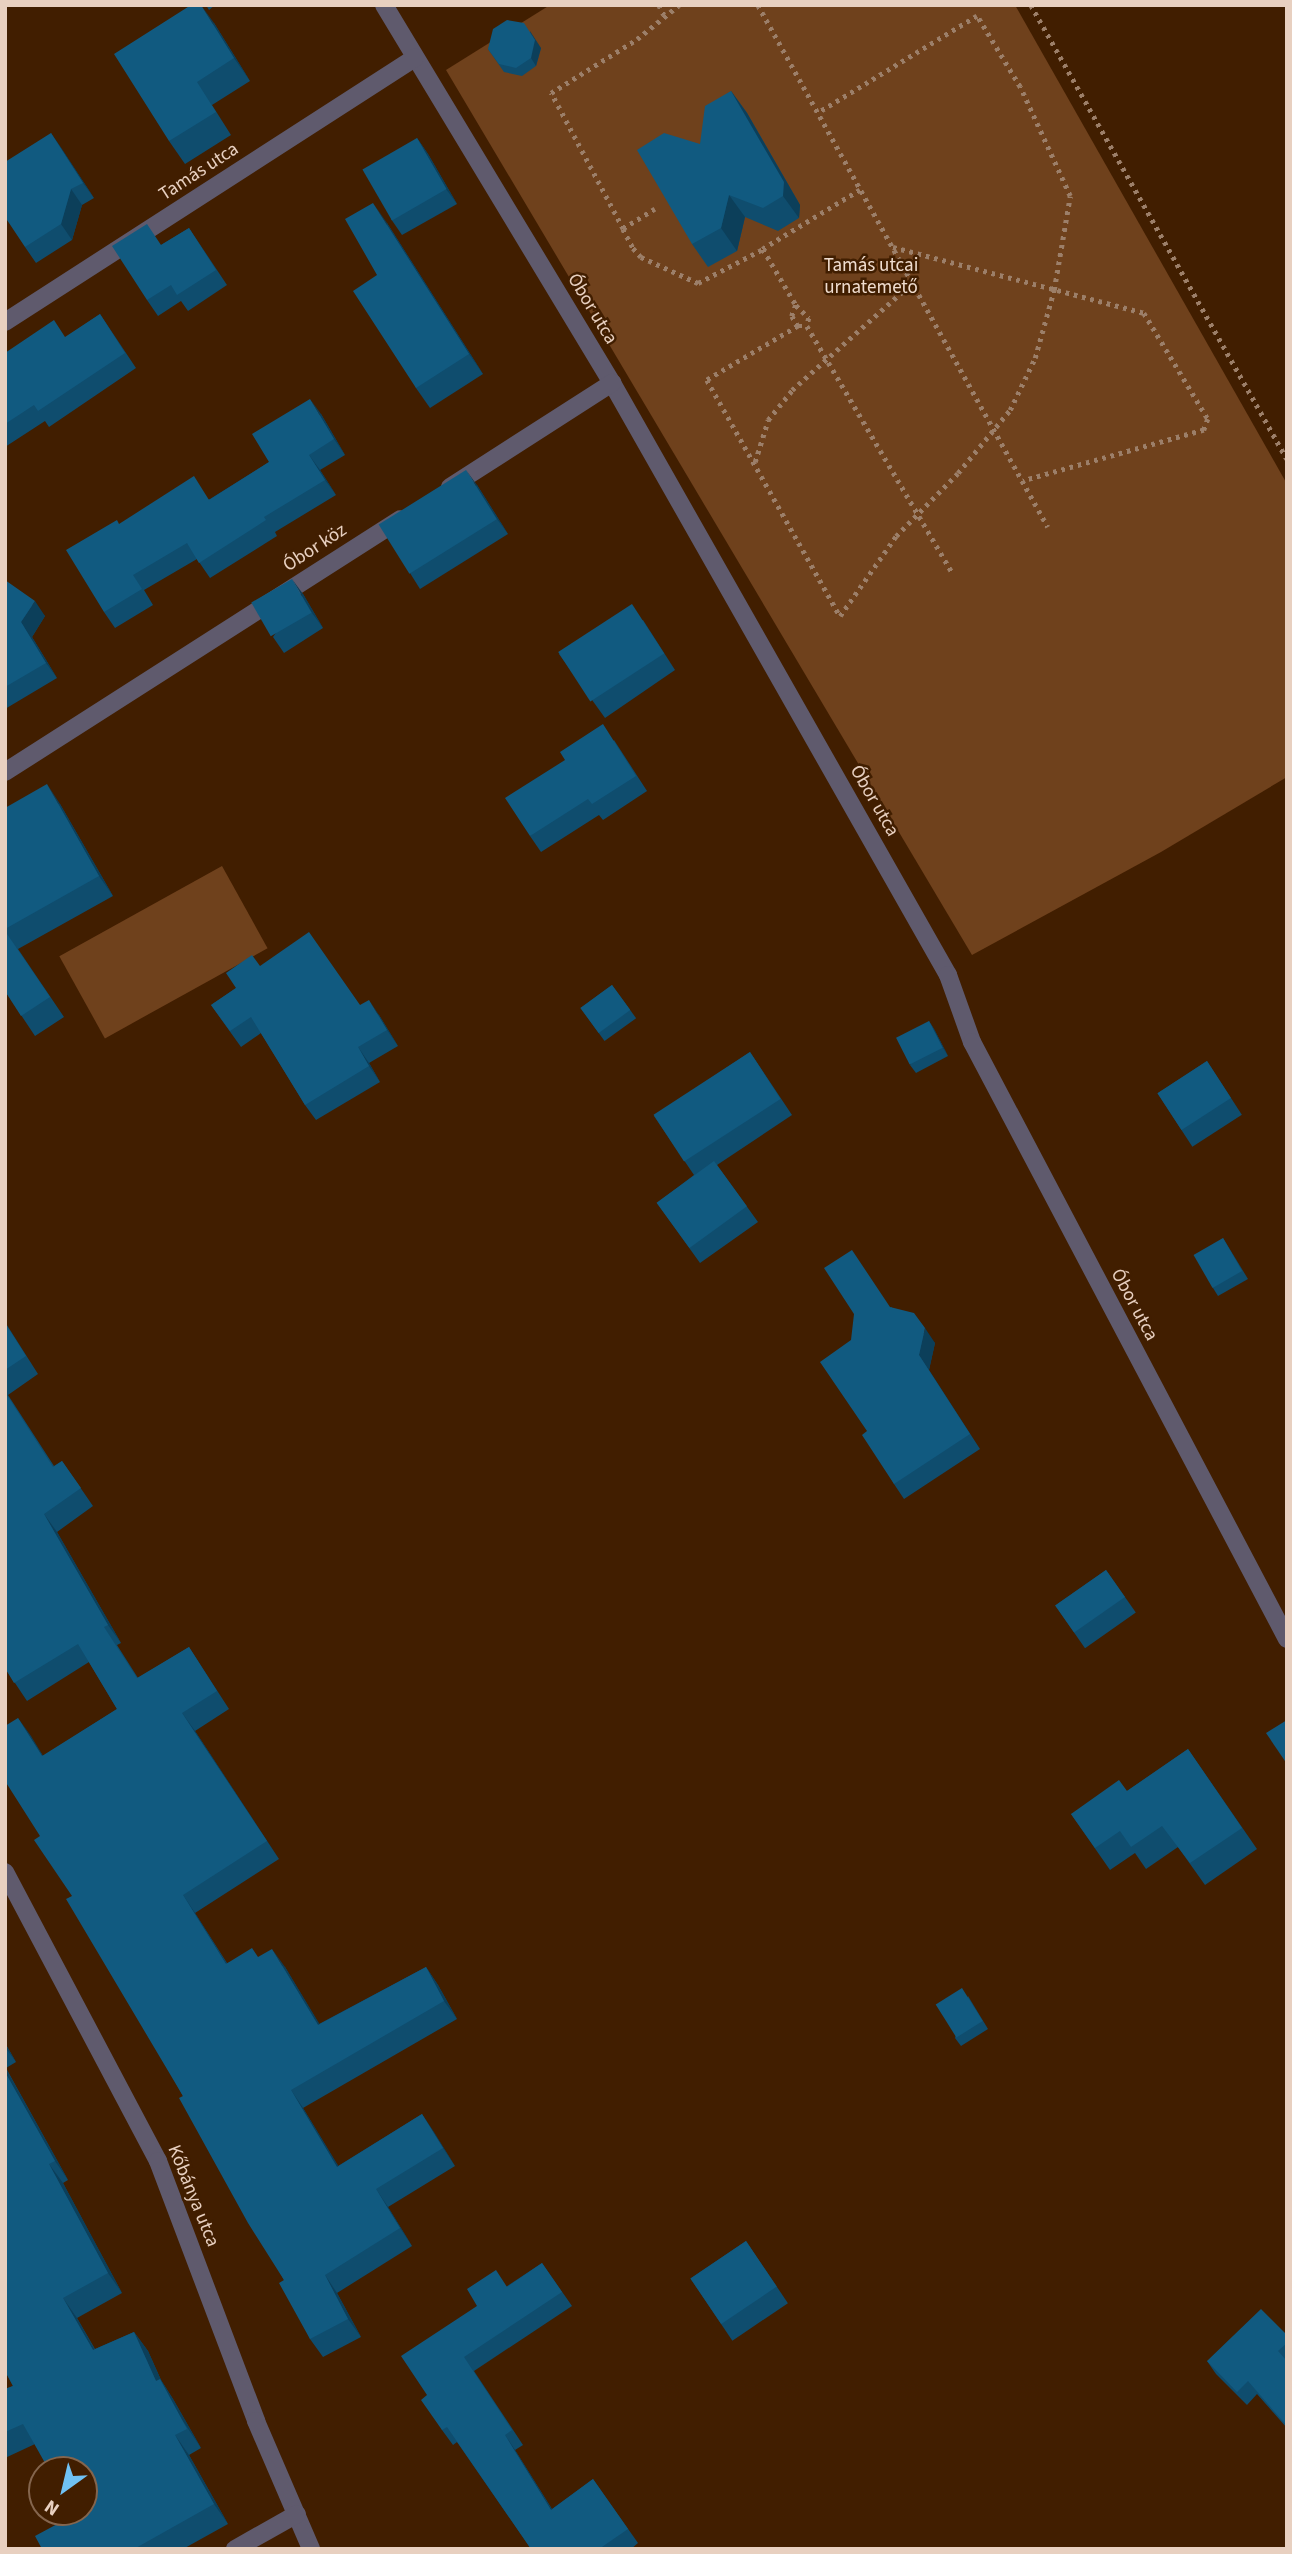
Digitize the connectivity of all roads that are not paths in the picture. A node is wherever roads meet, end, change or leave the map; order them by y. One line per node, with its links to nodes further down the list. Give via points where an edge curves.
1 (390, 7): 2 (street, Óbor utca)
2 (415, 58): 3 (street, Tamás utca); 4 (street, Óbor utca)
3 (5, 321)
4 (612, 383): 5 (street); 8 (street, Óbor utca, via 948,975 972,1042)
5 (437, 495)
6 (414, 510): 7 (street, Óbor köz)
7 (5, 772)
8 (1287, 1639)
9 (5, 1872): 10 (street, Kőbánya utca, via 158,2161 256,2421)
10 (297, 2514): 11 (street); 12 (street, Kőbánya utca)
11 (235, 2549)
12 (311, 2549)

